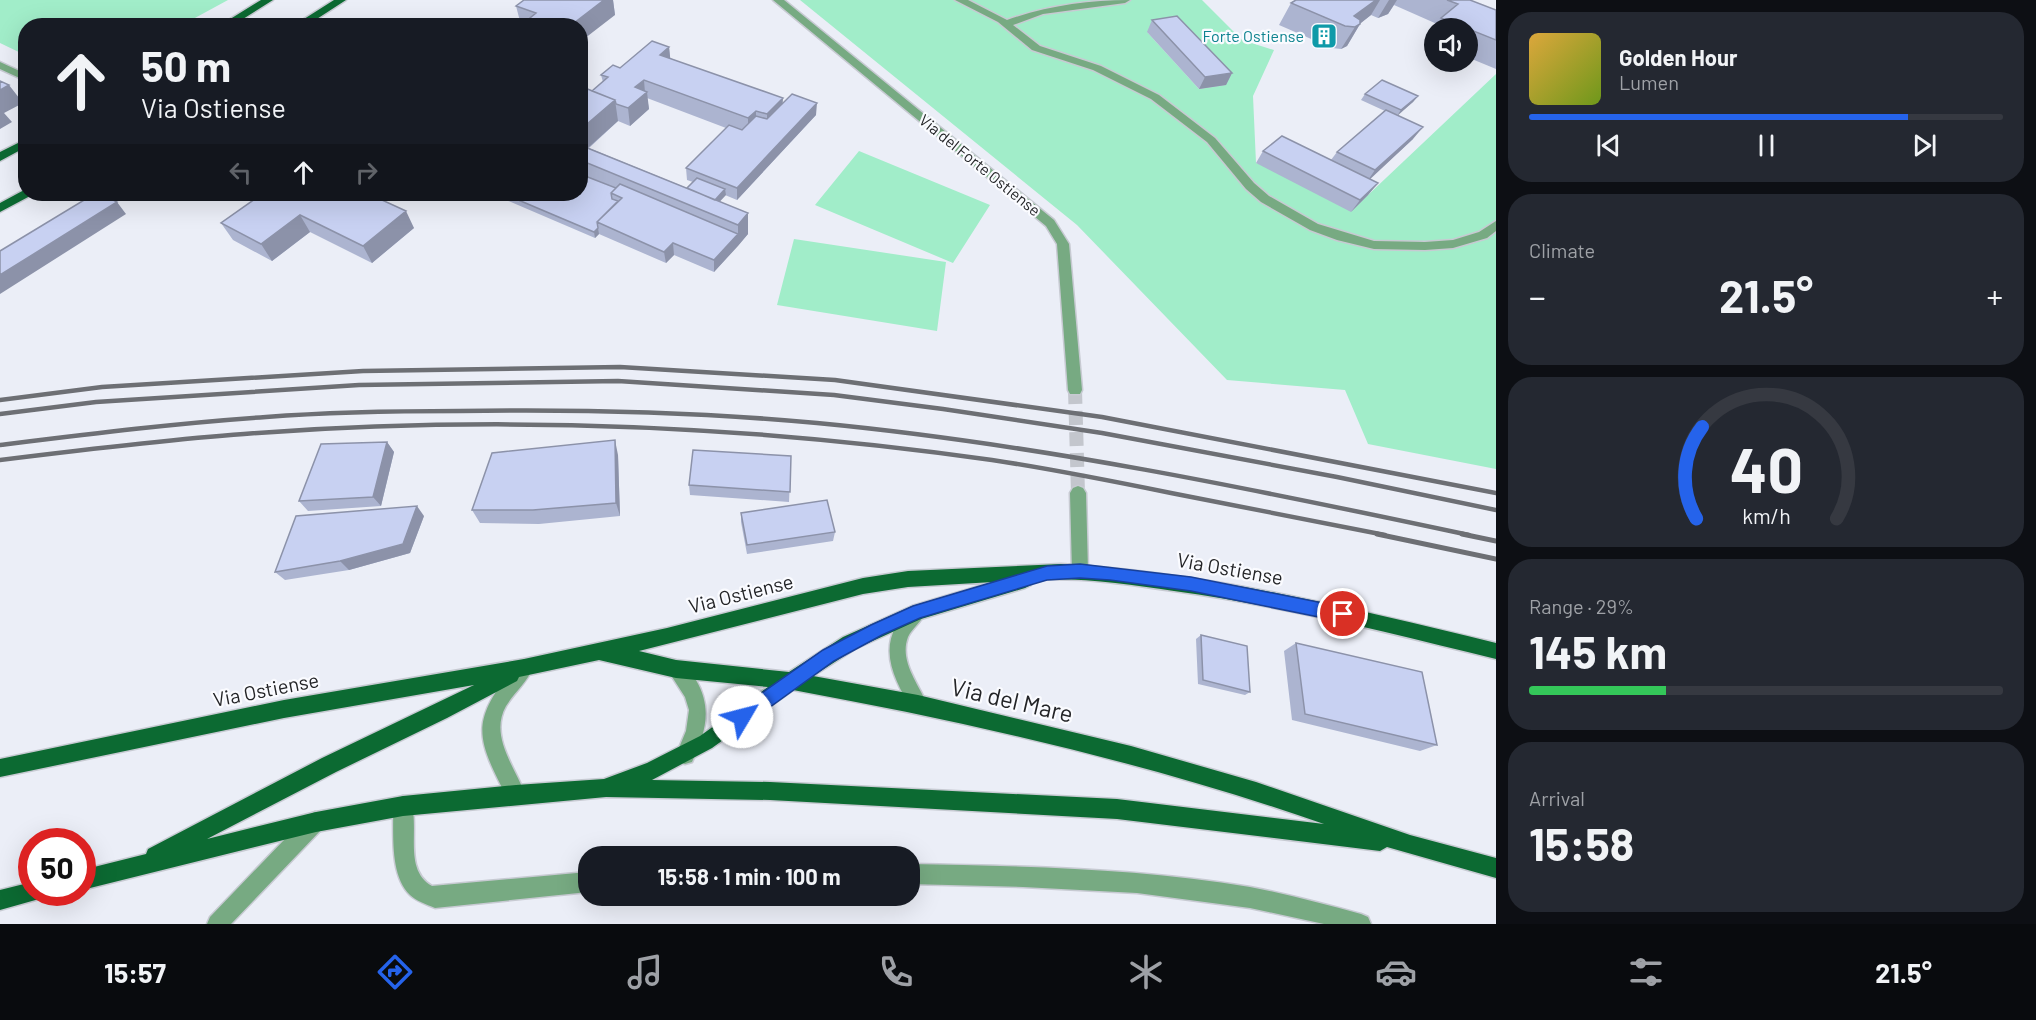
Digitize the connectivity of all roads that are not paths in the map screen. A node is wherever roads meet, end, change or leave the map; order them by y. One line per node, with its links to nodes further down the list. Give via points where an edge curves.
1 (268, 0): 6 (main road)
2 (341, 0): 7 (main road)
3 (778, 0): 16 (street, Via del Forte Ostiense, via 1050,223 1063,244)
4 (960, 0): 8 (street)
5 (1125, 0): 8 (street, via 1041,11)
6 (238, 18)
7 (311, 18)
8 (1005, 24): 15 (street, via 1036,48 1097,68 1155,97 1211,140 1265,199 1314,227 1374,245 1425,246 1453,244)
9 (0, 65): 10 (street)
10 (18, 74)
11 (18, 147): 12 (main road)
12 (0, 157)
13 (18, 198): 14 (main road)
14 (0, 208)
15 (1496, 225)
16 (1075, 390)
17 (1078, 493): 18 (street)
18 (1080, 571): 19 (main road, Via Ostiense); 21 (main road, Via Ostiense, via 1231,591)
19 (1047, 573): 20 (main road); 22 (main road, Via Ostiense, via 890,581)
20 (918, 612): 25 (main road, via 849,643); 26 (street, via 899,634 896,648 900,670)
21 (1496, 651)
22 (593, 652): 23 (main road, Via Ostiense); 24 (main road, Via del Mare)
23 (524, 668): 28 (main road, Via Ostiense, via 284,709); 30 (street, via 497,704 490,729 497,755); 34 (main road)
24 (676, 669): 25 (main road, Via del Mare); 27 (street, via 693,692 699,715 696,734)
25 (791, 681): 26 (main road, Via del Mare); 27 (main road)
26 (918, 705): 33 (main road, Via del Mare, via 1188,771)
27 (684, 755): 29 (main road)
28 (0, 768)
29 (604, 788): 30 (main road); 33 (main road, Via del Mare, via 1117,808)
30 (516, 794): 31 (main road)
31 (403, 806): 32 (main road); 38 (street, via 408,871 422,893 435,898)
32 (316, 822): 34 (main road); 41 (street)
33 (1410, 845): 35 (main road, Via del Mare)
34 (132, 868): 37 (main road)
35 (1496, 868)
36 (920, 874): 42 (street, via 1132,883 1222,893)
37 (96, 877)
38 (578, 883)
39 (18, 896): 40 (main road)
40 (0, 900)
41 (218, 924)
42 (1361, 924)

